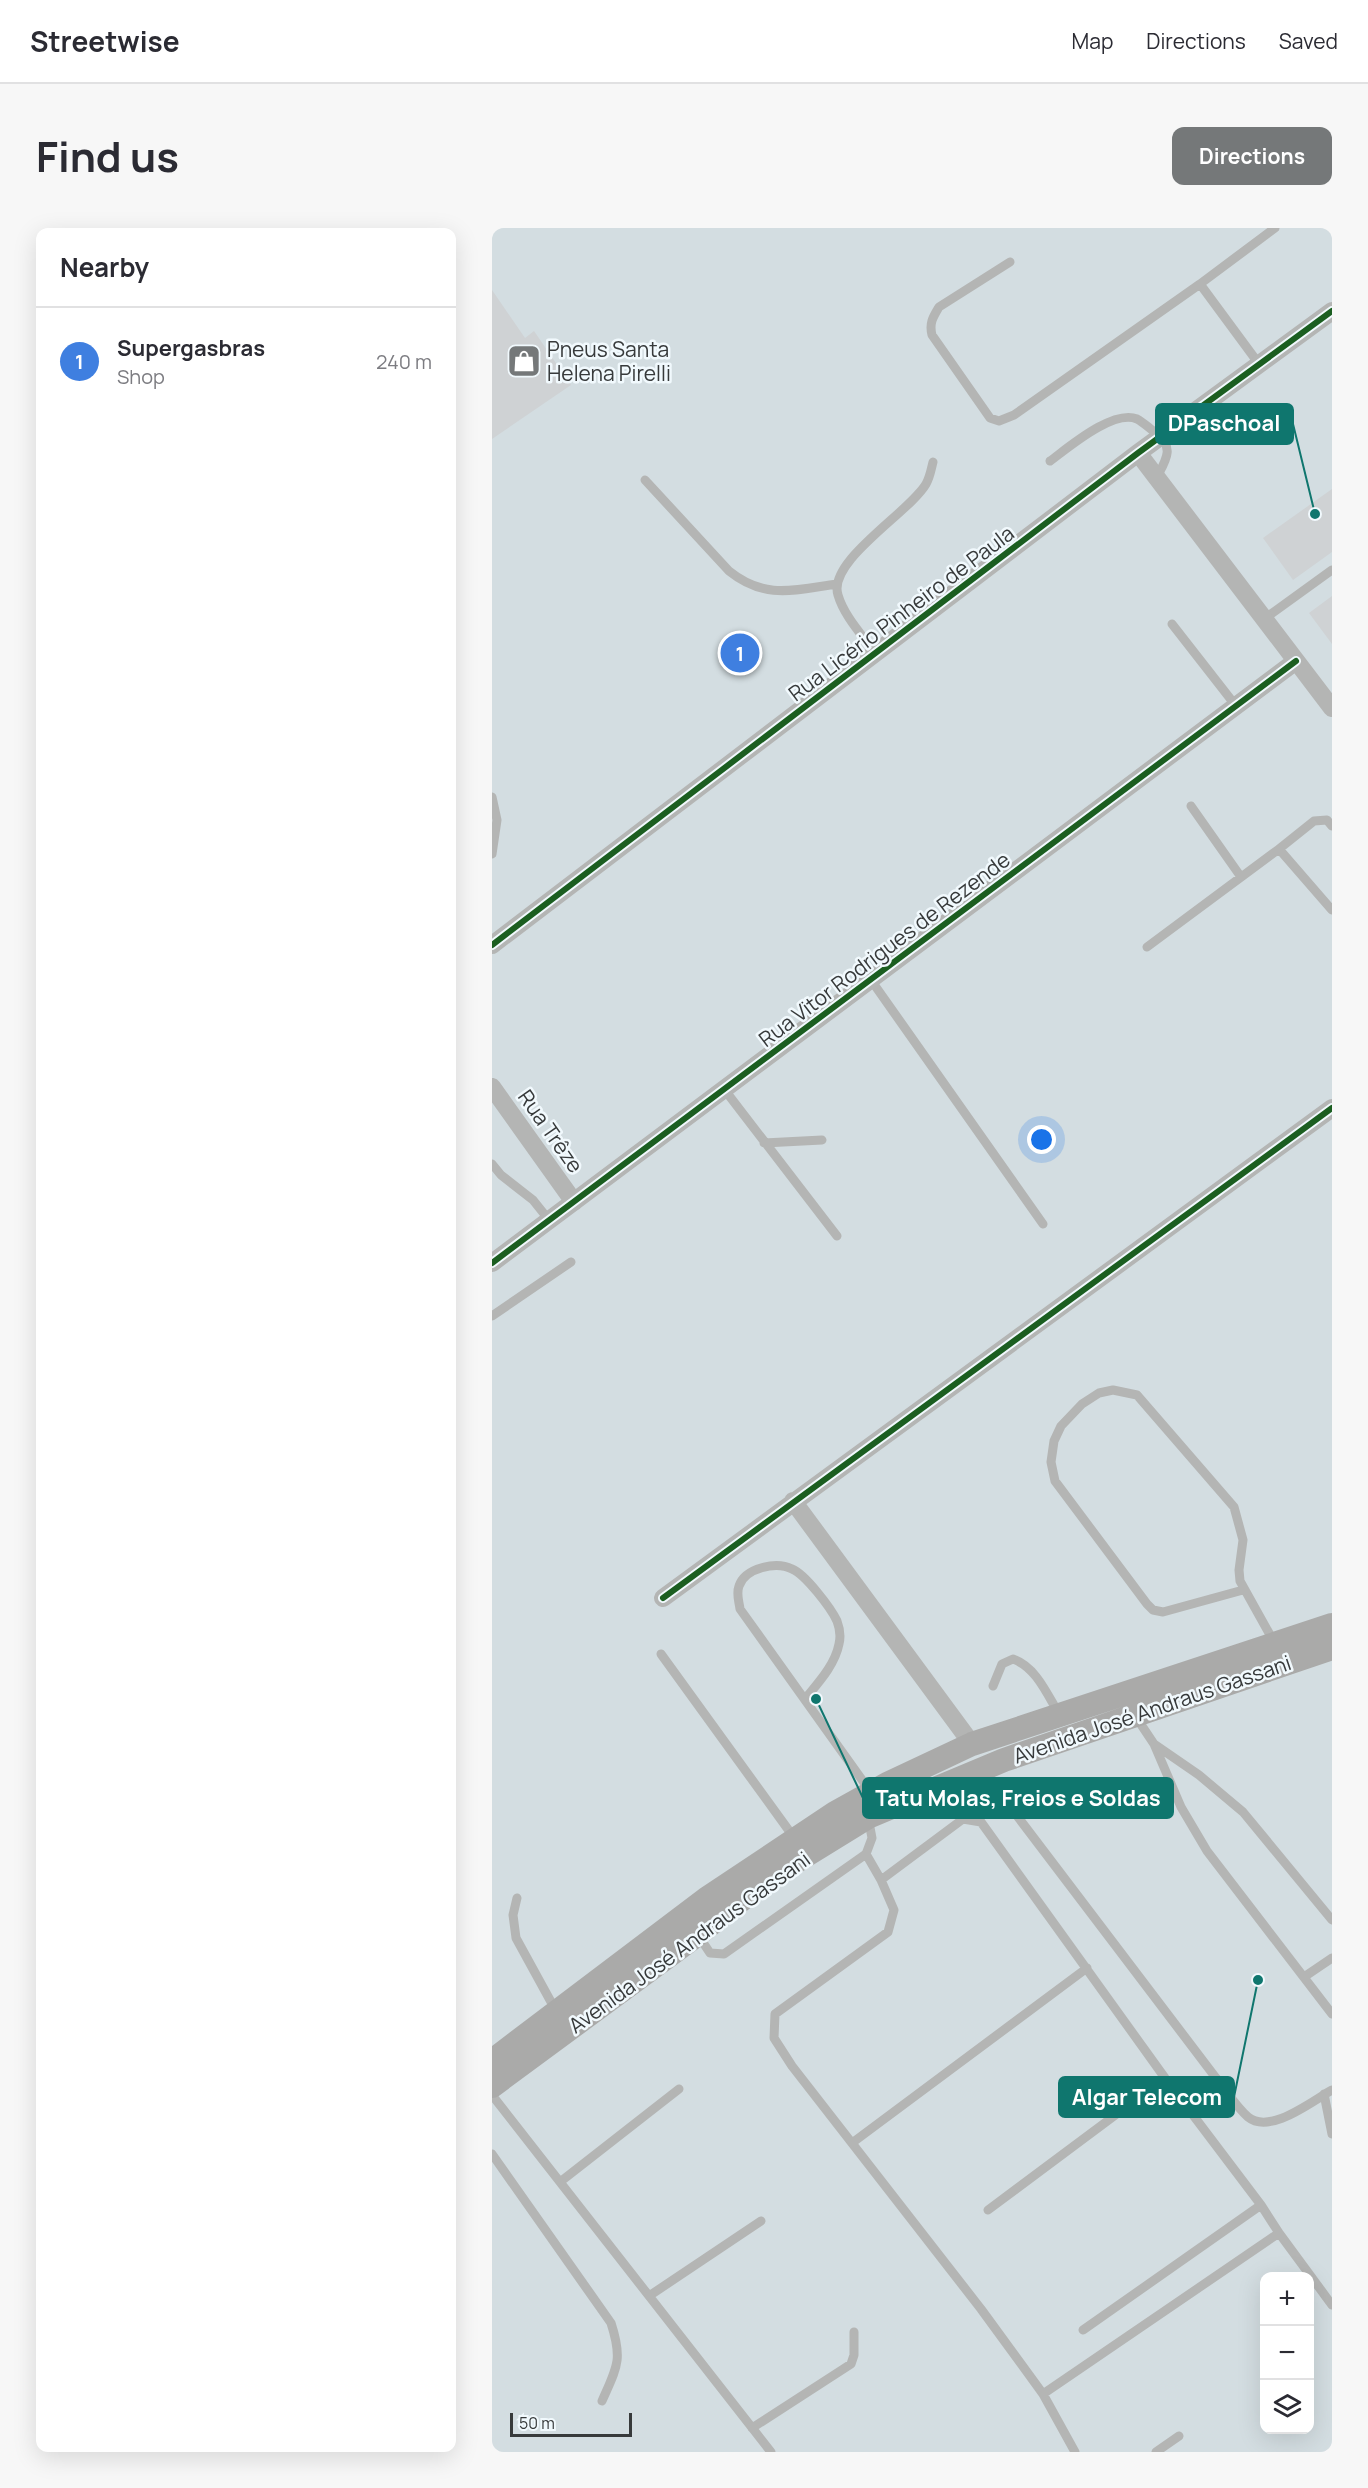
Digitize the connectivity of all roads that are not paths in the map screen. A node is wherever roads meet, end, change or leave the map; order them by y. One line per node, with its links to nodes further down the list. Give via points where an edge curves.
1 (1275, 228): 3 (lane)
2 (1010, 262): 3 (lane, via 939,307 930,327 990,418 999,421 1014,415)
3 (1200, 284): 5 (lane)
4 (1332, 311): 5 (street, Rua Licério Pinheiro de Paula)
5 (1259, 364): 6 (street, Rua Licério Pinheiro de Paula)
6 (1161, 436): 7 (street, Rua Licério Pinheiro de Paula); 8 (lane, via 1136,419 1125,418 1100,426); 10 (lane, via 1169,455)
7 (1138, 453): 10 (street); 16 (street, Rua Licério Pinheiro de Paula)
8 (1050, 461)
9 (933, 462): 13 (lane, via 925,486 848,563)
10 (1157, 477): 14 (street)
11 (645, 480): 13 (lane, via 744,583 783,591)
12 (1332, 570): 14 (lane)
13 (837, 584): 16 (lane, via 843,607)
14 (1264, 619): 17 (street)
15 (1172, 624): 18 (lane)
16 (875, 653): 27 (street, Rua Licério Pinheiro de Paula)
17 (1296, 661): 18 (street, Rua Vitor Rodrigues de Rezende); 19 (street)
18 (1236, 706): 29 (street, Rua Vitor Rodrigues de Rezende)
19 (1332, 708)
20 (492, 797): 24 (lane, via 496,820)
21 (1191, 806): 25 (lane)
22 (1332, 826): 23 (lane, via 1327,820 1314,821)
23 (1279, 849): 25 (lane); 26 (lane)
24 (492, 854)
25 (1241, 877): 28 (lane)
26 (1332, 911)
27 (492, 945)
28 (1147, 947)
29 (870, 980): 31 (street, Rua Vitor Rodrigues de Rezende); 38 (lane)
30 (492, 1086): 36 (street, Rua Trêze)
31 (724, 1089): 34 (lane); 36 (street, Rua Vitor Rodrigues de Rezende)
32 (1332, 1108): 43 (street)
33 (822, 1140): 34 (lane)
34 (764, 1143): 39 (lane)
35 (492, 1164): 37 (lane, via 533,1200)
36 (574, 1202): 37 (street, Rua Vitor Rodrigues de Rezende)
37 (549, 1220): 41 (street, Rua Vitor Rodrigues de Rezende)
38 (1043, 1224)
39 (837, 1236)
40 (572, 1262): 42 (lane)
41 (492, 1263)
42 (492, 1316)
43 (793, 1501): 45 (street); 56 (street)
44 (1244, 1590): 44 (lane, via 1239,1570 1244,1540 1234,1507 1227,1498 1137,1395 1113,1390 1099,1393 1082,1404 1061,1426 1054,1441 1051,1462 1055,1481 1147,1604 1163,1612); 47 (lane)
45 (663, 1598)
46 (1332, 1625): 47 (main road, Avenida José Andraus Gassani)
47 (1275, 1644): 51 (main road, Avenida José Andraus Gassani)
48 (1332, 1648): 53 (main road, Avenida José Andraus Gassani)
49 (661, 1654): 60 (lane)
50 (993, 1686): 54 (lane, via 1002,1664 1013,1659 1021,1662 1035,1675)
51 (1143, 1687): 53 (main road); 54 (main road, Avenida José Andraus Gassani)
52 (805, 1699): 52 (lane, via 740,1609 739,1585 759,1569 791,1568 805,1578 836,1619 839,1646 828,1669); 58 (lane)
53 (1144, 1712): 55 (lane); 57 (main road, Avenida José Andraus Gassani)
54 (1060, 1716): 56 (main road, Avenida José Andraus Gassani)
55 (1154, 1743): 64 (lane, via 1244,1812); 68 (lane, via 1178,1799 1207,1851)
56 (972, 1744): 58 (main road, Avenida José Andraus Gassani)
57 (981, 1770): 59 (main road, Avenida José Andraus Gassani); 75 (lane, via 1249,2117 1258,2122 1282,2120)
58 (872, 1793): 60 (main road, Avenida José Andraus Gassani)
59 (868, 1816): 61 (lane, via 872,1838); 65 (main road, Avenida José Andraus Gassani)
60 (795, 1839): 65 (main road, Avenida José Andraus Gassani)
61 (866, 1854): 62 (lane); 65 (lane, via 724,1953 710,1953)
62 (881, 1880): 67 (lane, via 963,1819 981,1822); 78 (lane, via 894,1910 888,1932 776,2014 774,2038)
63 (517, 1898): 69 (lane, via 513,1915 516,1938)
64 (1332, 1920)
65 (692, 1924): 69 (main road, Avenida José Andraus Gassani); 73 (main road, Avenida José Andraus Gassani)
66 (1332, 1958): 68 (lane)
67 (1086, 1968): 72 (lane); 78 (lane)
68 (1304, 1977): 70 (lane)
69 (557, 2013): 71 (main road, Avenida José Andraus Gassani)
70 (1332, 2014)
71 (492, 2061)
72 (1165, 2078): 81 (lane); 82 (lane)
73 (492, 2086)
74 (679, 2089): 80 (lane)
75 (1328, 2092): 77 (lane)
76 (492, 2095): 80 (lane)
77 (1332, 2134)
78 (852, 2143): 89 (lane)
79 (492, 2154): 90 (lane, via 611,2323 619,2363)
80 (560, 2182): 85 (lane)
81 (1261, 2205): 84 (lane); 87 (lane)
82 (988, 2211)
83 (761, 2221): 85 (lane)
84 (1279, 2233): 86 (lane); 89 (lane)
85 (649, 2296): 91 (lane)
86 (1332, 2305)
87 (1083, 2330)
88 (854, 2332): 91 (lane, via 851,2364)
89 (1042, 2394): 94 (lane)
90 (602, 2401)
91 (752, 2428): 93 (lane)
92 (1179, 2436): 95 (lane)
93 (771, 2452)
94 (1076, 2452)
95 (1156, 2452)

